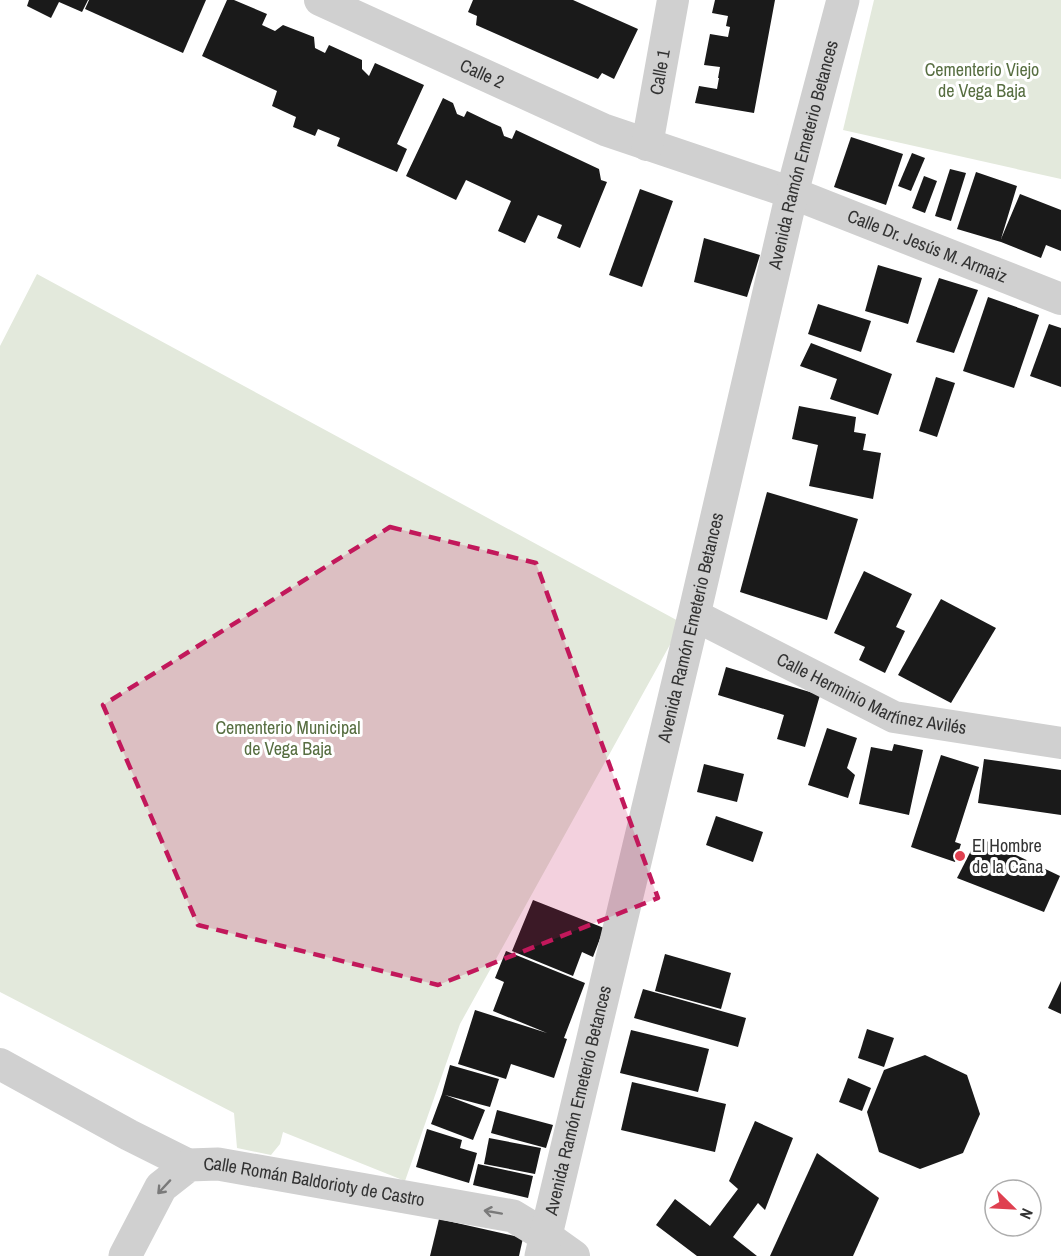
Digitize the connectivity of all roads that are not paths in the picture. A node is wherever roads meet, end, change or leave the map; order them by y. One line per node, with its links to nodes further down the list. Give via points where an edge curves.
1 (320, 0): 4 (street, Calle 2, via 604,130)
2 (673, 0): 4 (street, Calle 1)
3 (843, 0): 5 (street, Avenida Ramón Emeterio Betances)
4 (647, 145): 5 (street, Calle 2)
5 (792, 194): 6 (street, Calle Dr. Jesús M. Armaiz); 7 (street, Avenida Ramón Emeterio Betances)
6 (1061, 299)
7 (694, 615): 8 (street, Calle Herminio Martínez Avilés, via 894,717); 11 (street, Avenida Ramón Emeterio Betances)
8 (1061, 743)
9 (0, 1064): 10 (street)
10 (189, 1165): 11 (street, Calle Román Baldorioty de Castro, one-way to 10, via 513,1216 218,1164); 12 (street, Calle Román Baldorioty de Castro, one-way to 12, via 161,1187)
11 (544, 1246): 13 (street)
12 (124, 1256)
13 (574, 1256)

